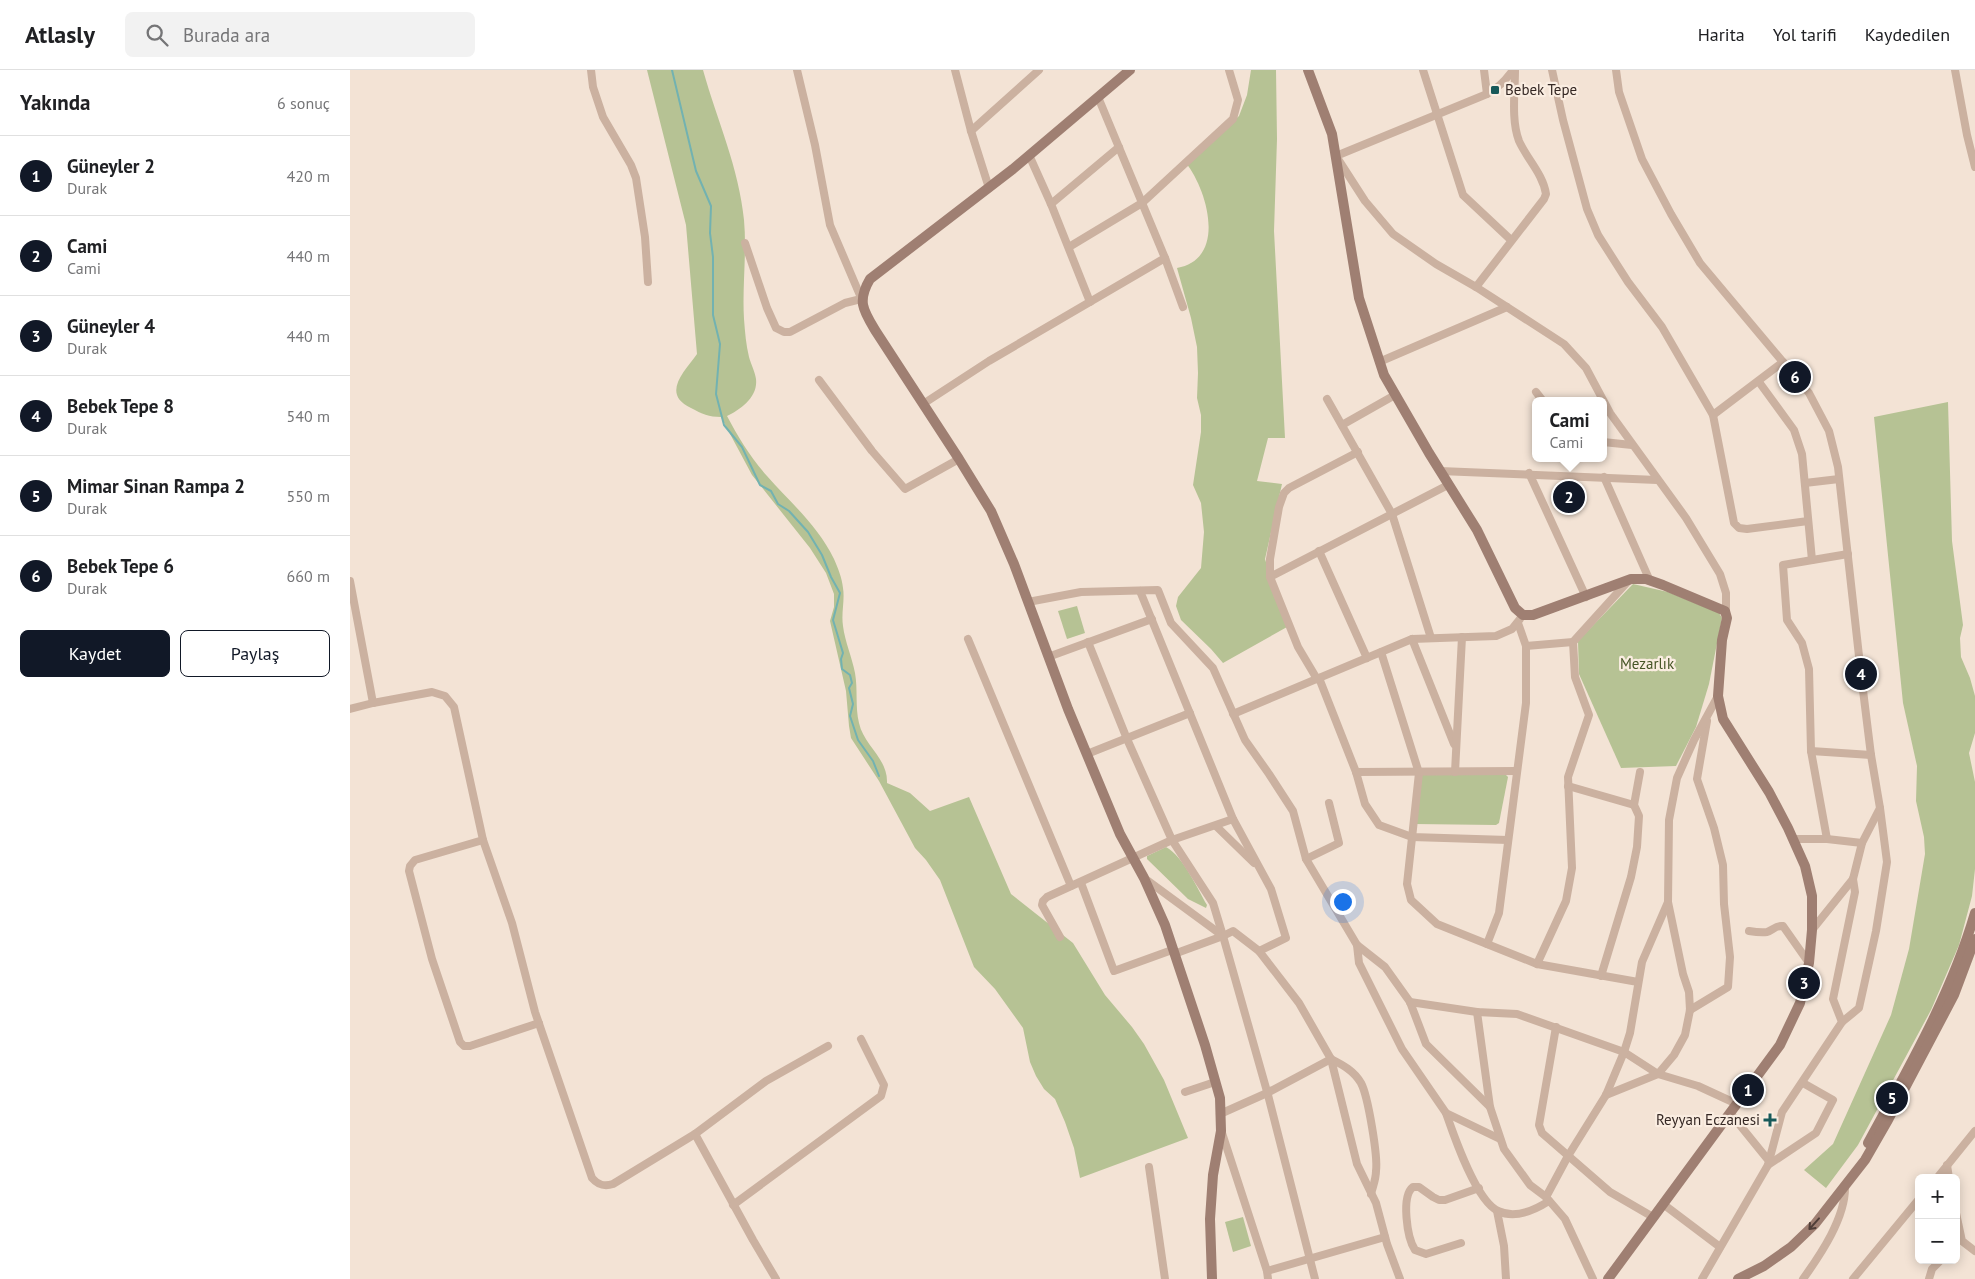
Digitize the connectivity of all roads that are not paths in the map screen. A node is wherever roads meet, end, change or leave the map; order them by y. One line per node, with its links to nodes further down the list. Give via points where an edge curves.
1 (591, 70): 29 (street, via 602,117 636,178)
2 (797, 70): 31 (street, via 830,224)
3 (955, 70): 17 (street)
4 (1039, 70): 17 (street)
5 (1229, 70): 23 (street, via 1238,100 1233,119)
6 (1308, 70): 20 (street, via 1332,134)
7 (1424, 70): 16 (street)
8 (1484, 70): 14 (street)
9 (1514, 70): 14 (street); 25 (street, via 1515,127 1546,194)
10 (1552, 70): 46 (street, via 1587,209 1598,234 1662,327)
11 (1616, 70): 36 (street, via 1619,92 1642,159 1671,214 1700,263)
12 (1955, 70): 21 (street)
13 (1124, 72): 15 (street)
14 (1487, 94): 16 (street)
15 (1098, 97): 18 (street); 19 (street)
16 (1439, 114): 20 (street); 25 (street, via 1463,195)
17 (971, 131): 22 (street)
18 (1119, 147): 23 (street); 24 (street)
19 (1029, 156): 22 (street); 24 (street)
20 (1336, 156): 30 (street, via 1365,201 1393,234); 35 (street, via 1359,298)
21 (1975, 166)
22 (989, 188): 31 (street, via 870,279)
23 (1142, 203): 27 (street); 28 (street)
24 (1051, 204): 27 (street)
25 (1511, 240): 30 (street)
26 (745, 243): 31 (street, via 767,308 776,328 781,331 790,332 845,303)
27 (1069, 247): 32 (street)
28 (1165, 258): 32 (street); 34 (street)
29 (648, 282)
30 (1476, 287): 33 (street)
31 (861, 299): 44 (street, via 864,311)
32 (1090, 302): 44 (street)
33 (1507, 307): 35 (street); 42 (street, via 1564,344 1586,368)
34 (1183, 308)
35 (1379, 362): 40 (street)
36 (1783, 362): 38 (street); 55 (street, via 1809,393 1829,431)
37 (819, 380): 51 (street, via 905,489)
38 (1758, 382): 46 (street); 57 (street, via 1794,430 1802,454)
39 (1536, 392): 41 (street)
40 (1395, 395): 47 (street); 52 (street)
41 (1539, 397)
42 (1601, 397)
43 (1327, 399): 47 (street)
44 (923, 404): 51 (street)
45 (1607, 407): 49 (street)
46 (1713, 415): 60 (street, via 1732,520 1736,526 1747,529)
47 (1342, 425): 50 (street)
48 (1607, 442): 49 (street)
49 (1632, 445): 56 (street)
50 (1358, 452): 59 (street); 64 (street, via 1284,493 1270,559)
51 (959, 458): 70 (street, via 991,511)
52 (1440, 471): 53 (street); 58 (street)
53 (1529, 473): 54 (street); 69 (street)
54 (1604, 477): 56 (street); 67 (street)
55 (1839, 478): 57 (street); 62 (street)
56 (1657, 480): 71 (street, via 1686,518 1720,574 1726,593)
57 (1804, 483): 60 (street)
58 (1448, 485): 59 (street); 73 (street, via 1477,530)
59 (1392, 514): 61 (street); 75 (street)
60 (1808, 521): 63 (street)
61 (1320, 551): 64 (street); 83 (street)
62 (1848, 554): 63 (street); 95 (street)
63 (1812, 560): 93 (street, via 1783,565 1787,620 1802,643 1809,669)
64 (1270, 576): 84 (street, via 1298,647)
65 (1631, 579): 67 (street); 69 (street); 79 (street)
66 (350, 581): 86 (street)
67 (1650, 581): 71 (street, via 1723,609)
68 (1140, 590): 70 (street, via 1081,592); 72 (street); 89 (street, via 1158,590 1170,623 1213,668)
69 (1586, 597): 73 (street)
70 (1028, 602): 82 (street)
71 (1726, 613): 85 (street)
72 (1152, 619): 78 (street); 88 (street)
73 (1520, 619): 74 (street, via 1496,636); 80 (street)
74 (1462, 637): 75 (street); 92 (street)
75 (1431, 638): 77 (street)
76 (968, 639): 120 (street)
77 (1412, 639): 81 (street); 92 (street)
78 (1088, 642): 82 (street); 91 (street)
79 (1573, 642): 80 (street); 101 (street, via 1575,677 1589,714 1568,776)
80 (1526, 646): 96 (street, via 1526,703)
81 (1381, 652): 83 (street); 98 (street)
82 (1048, 657): 94 (street)
83 (1367, 658): 84 (street)
84 (1318, 679): 89 (street); 97 (street)
85 (1718, 696): 90 (street); 108 (street, via 1723,719 1769,792)
86 (373, 703): 87 (street); 110 (street, via 432,692 450,701 454,707)
87 (350, 709)
88 (1190, 713): 91 (street); 105 (street)
89 (1233, 714): 115 (street, via 1244,740 1293,811)
90 (1708, 714): 121 (street, via 1677,778 1670,820); 137 (street, via 1697,780 1723,865 1730,957 1728,988)
91 (1127, 739): 94 (street); 111 (street)
92 (1455, 745): 99 (street)
93 (1811, 751): 95 (street); 109 (street)
94 (1087, 754): 114 (street, via 1120,834)
95 (1871, 755): 104 (street)
96 (1517, 771): 99 (street); 112 (street)
97 (1356, 772): 98 (street); 107 (street, via 1365,804 1379,824)
98 (1419, 772): 99 (street); 107 (street)
99 (1455, 772)
100 (1640, 772): 103 (street)
101 (1568, 786): 103 (street); 133 (street, via 1572,868 1566,901)
102 (1329, 803): 115 (street, via 1339,843)
103 (1634, 805): 134 (street, via 1639,816 1637,847)
104 (1880, 808): 113 (street); 139 (street, via 1887,862 1876,931 1859,1008)
105 (1233, 819): 106 (street); 116 (street)
106 (1216, 826): 111 (street); 116 (street)
107 (1412, 837): 112 (street); 128 (street, via 1407,884 1411,900 1437,924)
108 (1793, 839): 109 (street); 123 (street, via 1805,866 1812,896)
109 (1828, 839): 113 (street)
110 (483, 840): 140 (street, via 512,923); 140 (street, via 415,860 410,866 432,959 464,1046)
111 (1172, 840): 114 (street); 125 (street, via 1213,903)
112 (1508, 840): 128 (street, via 1499,913)
113 (1862, 843): 118 (street)
114 (1134, 857): 117 (street); 119 (street)
115 (1306, 859): 129 (street)
116 (1260, 869): 130 (street, via 1271,888 1286,938)
117 (1144, 878): 125 (street); 131 (street)
118 (1853, 879): 123 (street); 139 (street, via 1855,892 1833,999)
119 (1081, 882): 120 (street); 131 (street, via 1114,971)
120 (1071, 886): 126 (street, via 1047,897 1042,903)
121 (1668, 902): 135 (street, via 1642,962); 137 (street, via 1689,992)
122 (1975, 913): 167 (street, via 1952,980 1934,1019)
123 (1812, 930): 132 (street)
124 (1749, 931): 132 (street, via 1767,932 1783,926)
125 (1223, 936): 130 (street, via 1233,931); 131 (street); 150 (street)
126 (1060, 938)
127 (1975, 939): 167 (street, via 1954,995 1893,1112 1865,1160)
128 (1487, 944): 133 (street)
129 (1357, 945): 136 (street, via 1385,967); 154 (street, via 1359,963 1402,1049)
130 (1259, 951): 145 (street, via 1299,1003)
131 (1173, 952): 147 (street)
132 (1809, 962): 152 (street, via 1800,1003 1780,1045)
133 (1537, 964): 134 (street)
134 (1601, 976): 135 (street)
135 (1638, 982): 144 (street)
136 (1410, 1002): 138 (street); 153 (street, via 1426,1044)
137 (1690, 1010): 146 (street, via 1685,1036)
138 (1477, 1012): 141 (street, via 1517,1014); 153 (street)
139 (1842, 1022): 148 (street)
140 (539, 1023): 159 (street, via 595,1181 603,1185 612,1184)
141 (1556, 1027): 144 (street); 161 (street, via 1539,1125 1542,1133)
142 (861, 1039): 173 (street, via 884,1085 881,1096)
143 (828, 1046): 159 (street, via 766,1081)
144 (1624, 1052): 146 (street); 151 (street)
145 (1332, 1059): 150 (street); 169 (street, via 1357,1164); 169 (street, via 1344,1065 1362,1085 1373,1132 1377,1170)
146 (1658, 1074): 151 (street); 152 (street, via 1698,1086)
147 (1215, 1082): 149 (street); 156 (street)
148 (1803, 1083): 162 (street, via 1782,1112); 162 (street, via 1833,1100 1816,1132)
149 (1185, 1092)
150 (1267, 1094): 156 (street); 181 (street)
151 (1606, 1095): 161 (street)
152 (1737, 1104): 155 (street)
153 (1490, 1107): 160 (street)
154 (1446, 1113): 160 (street); 168 (street)
155 (1730, 1113): 162 (street); 171 (street)
156 (1220, 1114): 157 (street)
157 (1221, 1131): 183 (street); 186 (street, via 1213,1175)
158 (1975, 1131): 163 (street)
159 (695, 1134): 173 (street)
160 (1500, 1139): 170 (street, via 1504,1150 1530,1185)
161 (1568, 1156): 170 (street); 175 (street, via 1610,1192)
162 (1769, 1163): 179 (street)
163 (1947, 1166): 165 (street); 166 (street)
164 (1148, 1167): 185 (street)
165 (1940, 1174)
166 (1948, 1174)
167 (1845, 1186): 193 (street, one-way to 193, via 1792,1247); 194 (street, via 1839,1219)
168 (1479, 1188): 174 (street); 177 (street, via 1445,1200 1433,1197 1419,1187 1413,1187 1408,1193 1406,1218 1415,1250 1426,1254)
169 (1371, 1194): 176 (street)
170 (1548, 1199): 174 (street, via 1525,1213); 190 (street, via 1565,1219)
171 (1663, 1204): 175 (street); 179 (street)
172 (1915, 1204): 195 (street)
173 (733, 1205): 184 (street)
174 (1498, 1211): 189 (street)
175 (1653, 1217): 191 (street)
176 (1385, 1236): 181 (street); 188 (street)
177 (1461, 1243)
178 (1960, 1244): 180 (street)
179 (1720, 1247): 192 (street)
180 (1975, 1251)
181 (1310, 1260): 183 (street); 187 (street)
182 (1938, 1264): 196 (street, via 1932,1269)
183 (1267, 1275)
184 (776, 1279)
185 (1165, 1279)
186 (1212, 1279)
187 (1315, 1279)
188 (1400, 1279)
189 (1506, 1279)
190 (1592, 1279)
191 (1608, 1279)
192 (1702, 1279)
193 (1738, 1279)
194 (1803, 1279)
195 (1853, 1279)
196 (1930, 1279)

